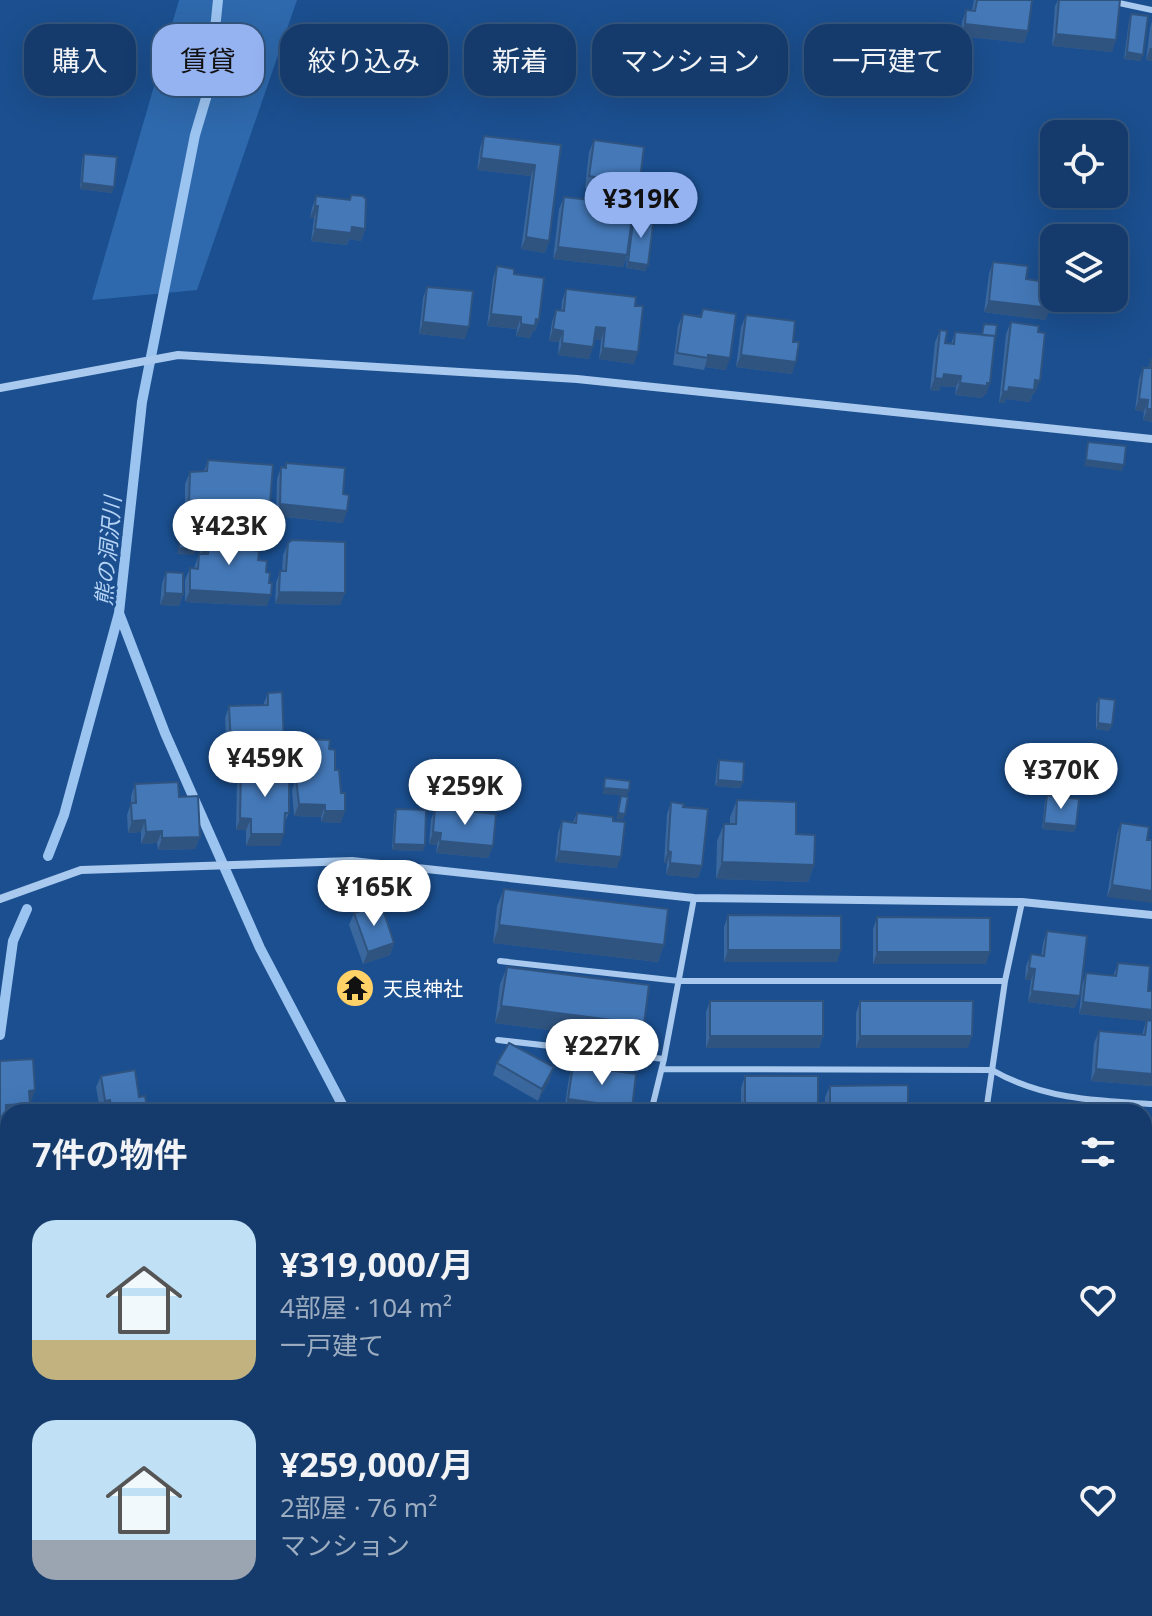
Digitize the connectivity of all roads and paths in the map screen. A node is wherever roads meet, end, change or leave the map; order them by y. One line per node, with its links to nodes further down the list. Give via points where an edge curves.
1 (1105, 0): 2 (lane)
2 (1152, 10)
3 (0, 388): 4 (street, via 178,355 577,379)
4 (1152, 439)
5 (694, 898): 6 (street, via 352,861 81,870); 7 (street); 10 (lane)
6 (0, 899)
7 (1022, 902): 8 (street); 11 (lane)
8 (1152, 915)
9 (500, 961): 10 (lane)
10 (679, 981): 11 (lane); 13 (lane)
11 (1005, 981): 15 (lane)
12 (498, 1040): 13 (lane)
13 (664, 1059): 14 (lane)
14 (662, 1069): 15 (lane); 16 (lane)
15 (992, 1070): 17 (lane); 18 (lane, via 1036,1091)
16 (653, 1104)
17 (987, 1104)
18 (1152, 1104)

